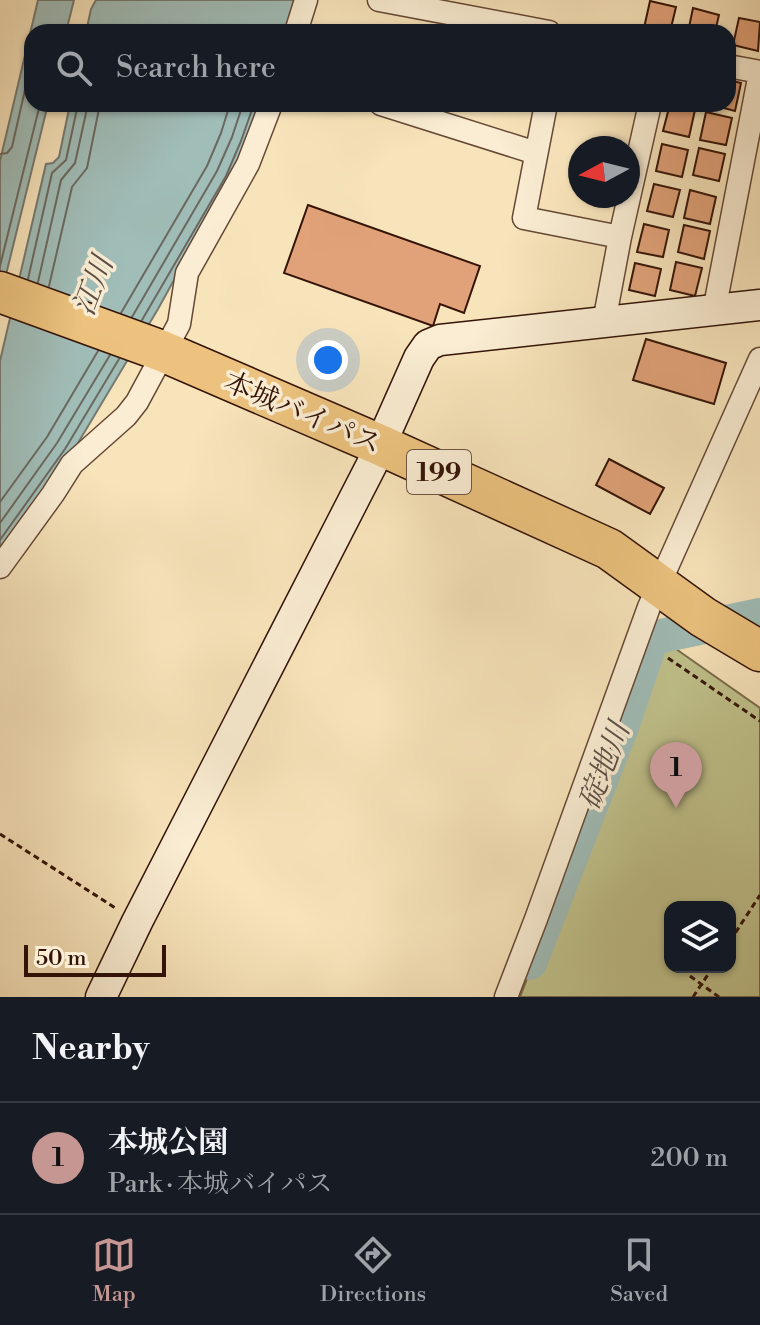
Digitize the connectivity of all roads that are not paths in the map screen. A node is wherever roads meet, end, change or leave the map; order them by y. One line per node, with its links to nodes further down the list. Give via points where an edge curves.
1 (306, 0): 3 (street)
2 (379, 0): 4 (street)
3 (298, 24)
4 (506, 24)
5 (736, 68): 6 (street)
6 (760, 72): 15 (street)
7 (268, 112): 18 (street, via 248,164 187,273 179,324)
8 (406, 112): 11 (street)
9 (544, 112): 11 (street)
10 (648, 112): 12 (street)
11 (536, 153): 12 (street, via 524,218)
12 (620, 237): 17 (street)
13 (0, 292): 18 (highway, 本城バイパス / 199)
14 (760, 305): 15 (street)
15 (714, 311): 17 (street)
16 (0, 317): 18 (highway, 本城バイパス / 199)
17 (604, 322): 20 (street, via 428,345)
18 (159, 359): 20 (highway, 本城バイパス / 199); 21 (street, via 137,402 72,464)
19 (760, 359): 22 (street)
20 (376, 455): 22 (highway, 本城バイパス / 199); 25 (street)
21 (0, 567)
22 (654, 596): 23 (highway, 本城バイパス / 199); 23 (highway, 本城バイパス / 199, via 703,617); 26 (street)
23 (741, 648): 24 (highway, 本城バイパス / 199)
24 (760, 677)
25 (101, 997)
26 (506, 997)

